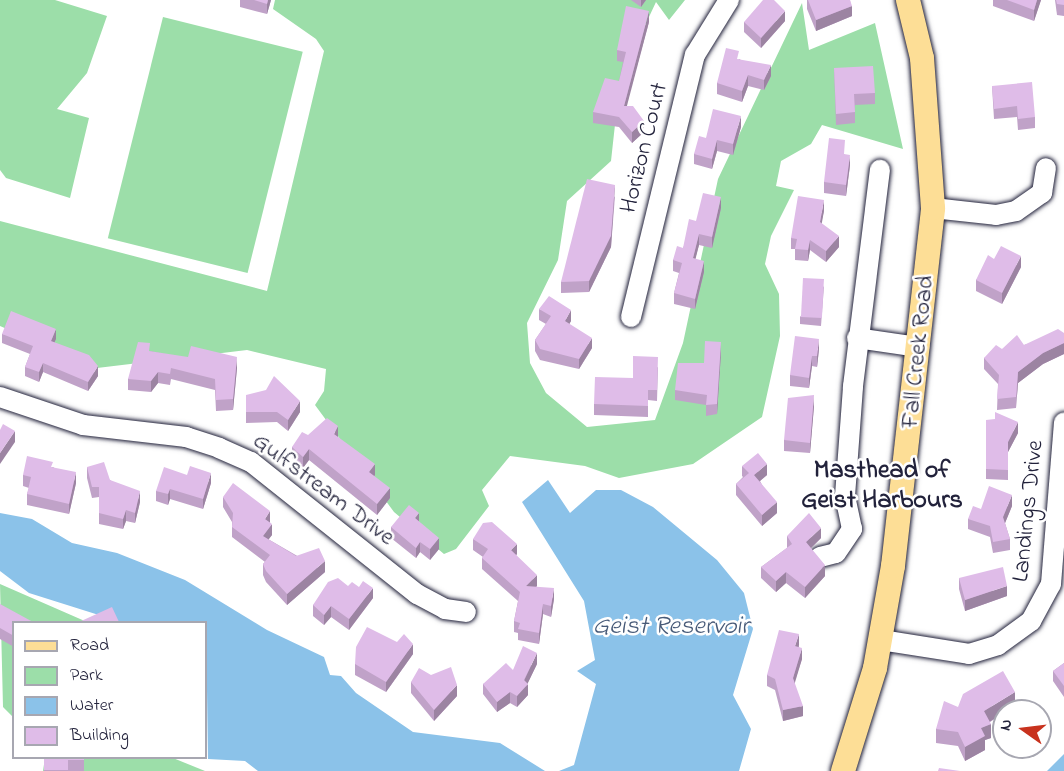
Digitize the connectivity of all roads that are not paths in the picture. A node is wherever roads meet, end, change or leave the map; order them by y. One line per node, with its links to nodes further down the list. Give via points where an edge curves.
1 (729, 0): 6 (street, Horizon Court, via 695,55)
2 (908, 0): 5 (main road, Fall Creek Road, via 922,58)
3 (1046, 168): 5 (street, via 1042,193 1016,211 996,215)
4 (880, 170): 7 (street)
5 (933, 208): 8 (main road, Fall Creek Road)
6 (631, 317)
7 (857, 338): 8 (street); 11 (street, via 845,486 852,530 836,553)
8 (919, 347): 13 (main road, Fall Creek Road)
9 (0, 397): 12 (street, Gulfstream Drive, via 83,425 186,437 219,447 251,462 417,594 446,609)
10 (1064, 423): 13 (street, Landings Drive, via 1051,584 1031,621 998,645 969,654)
11 (820, 557)
12 (466, 612)
13 (881, 640): 14 (main road, Fall Creek Road)
14 (843, 771)

